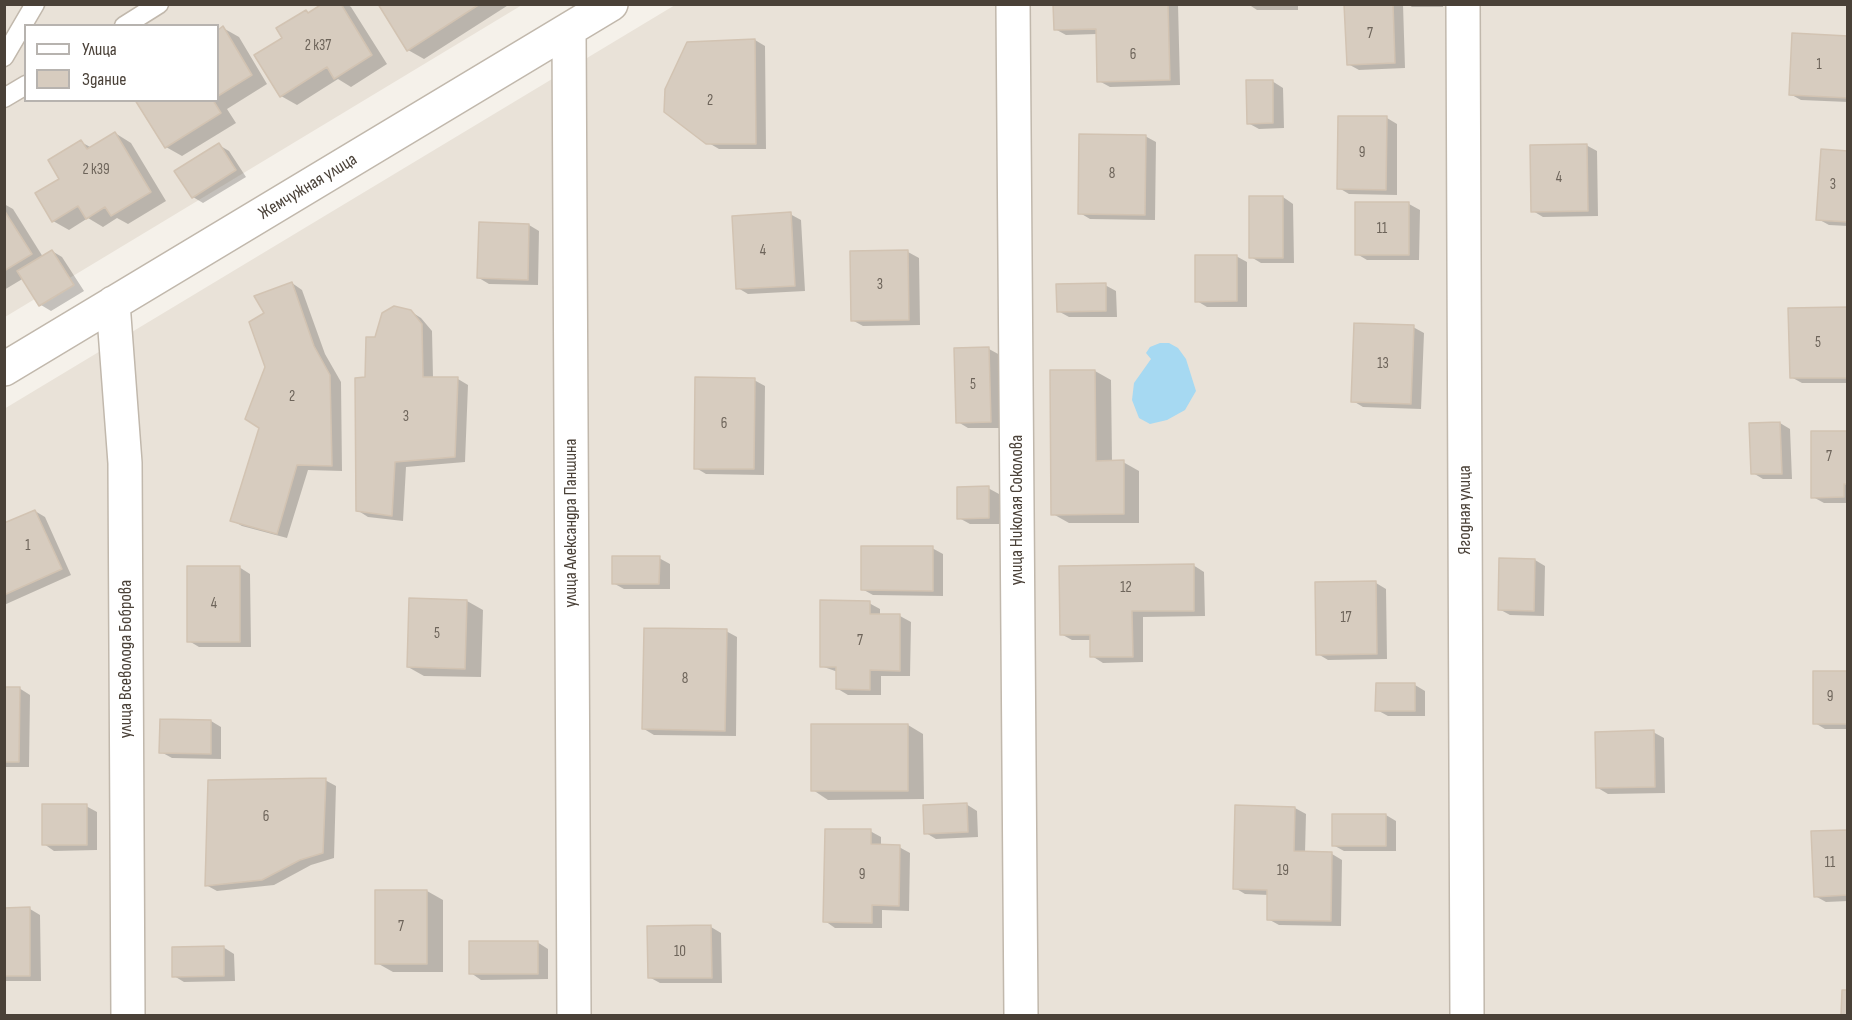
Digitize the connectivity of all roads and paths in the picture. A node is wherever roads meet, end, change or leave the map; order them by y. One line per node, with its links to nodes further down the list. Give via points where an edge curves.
1 (35, 4): 8 (lane)
2 (159, 4): 6 (lane)
3 (611, 4): 7 (street, Жемчужная улица)
4 (1013, 4): 15 (street, улица Николая Соколова)
5 (1462, 4): 16 (street, Ягодная улица)
6 (127, 24)
7 (569, 30): 11 (street, Жемчужная улица); 14 (street, улица Александра Паншина)
8 (4, 57)
9 (24, 86): 10 (lane)
10 (4, 98)
11 (113, 303): 12 (street, Жемчужная улица); 13 (street, улица Всеволода Боброва, via 125,463)
12 (4, 369)
13 (128, 1016)
14 (574, 1016)
15 (1021, 1016)
16 (1467, 1016)

